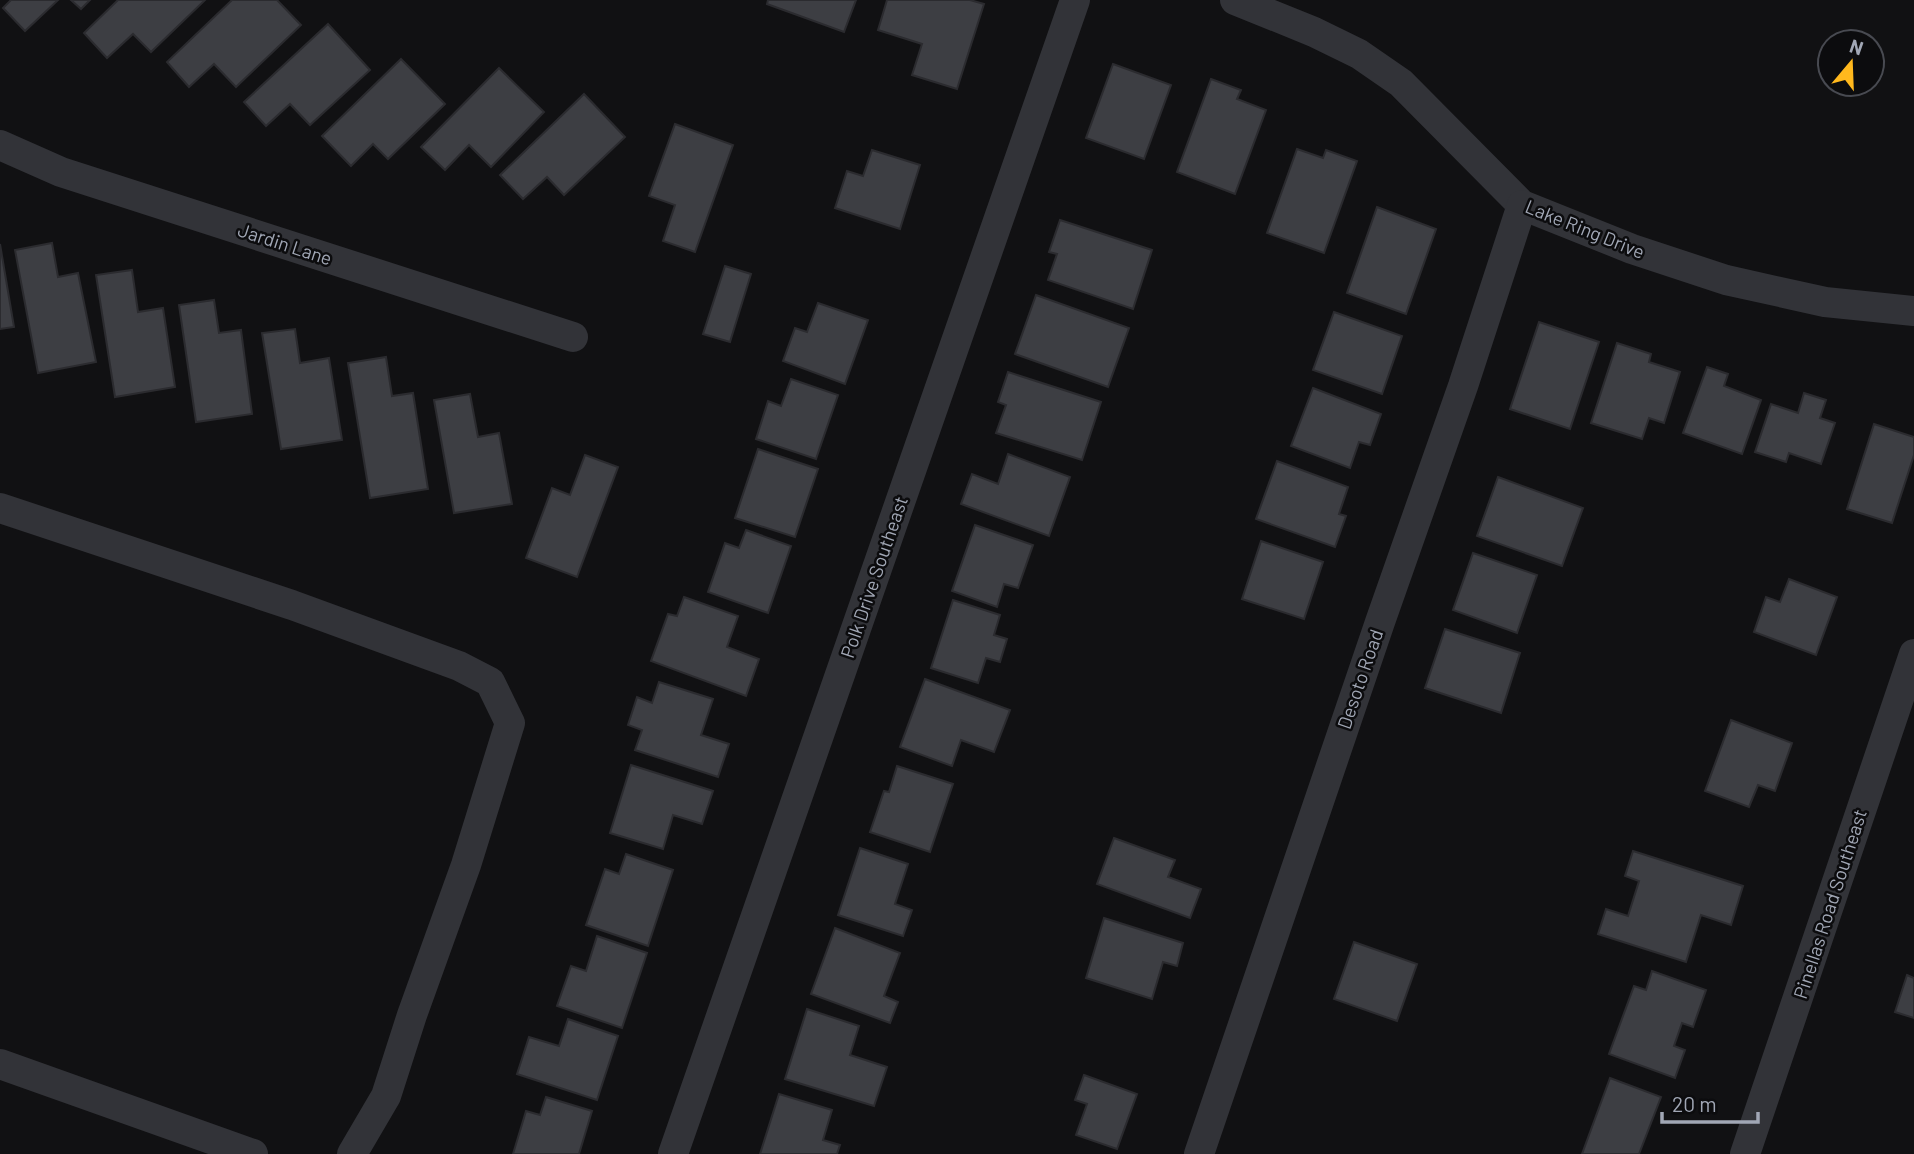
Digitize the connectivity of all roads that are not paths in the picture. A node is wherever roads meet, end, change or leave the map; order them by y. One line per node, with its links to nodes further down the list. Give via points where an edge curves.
1 (1075, 0): 12 (street, Polk Drive Southeast)
2 (1236, 0): 4 (street, Lake Ring Drive, via 1359,54 1401,83)
3 (0, 145): 6 (street, Jardin Lane, via 61,172)
4 (1522, 205): 5 (street, Lake Ring Drive, via 1726,280 1825,302); 13 (street, Desoto Road)
5 (1914, 311)
6 (573, 337)
7 (0, 508): 11 (street, via 292,605 459,666 490,682 510,723 386,1096)
8 (1914, 654): 14 (street, Pinellas Road Southeast)
9 (0, 1063): 10 (street)
10 (253, 1154)
11 (352, 1154)
12 (673, 1154)
13 (1199, 1154)
14 (1745, 1154)

